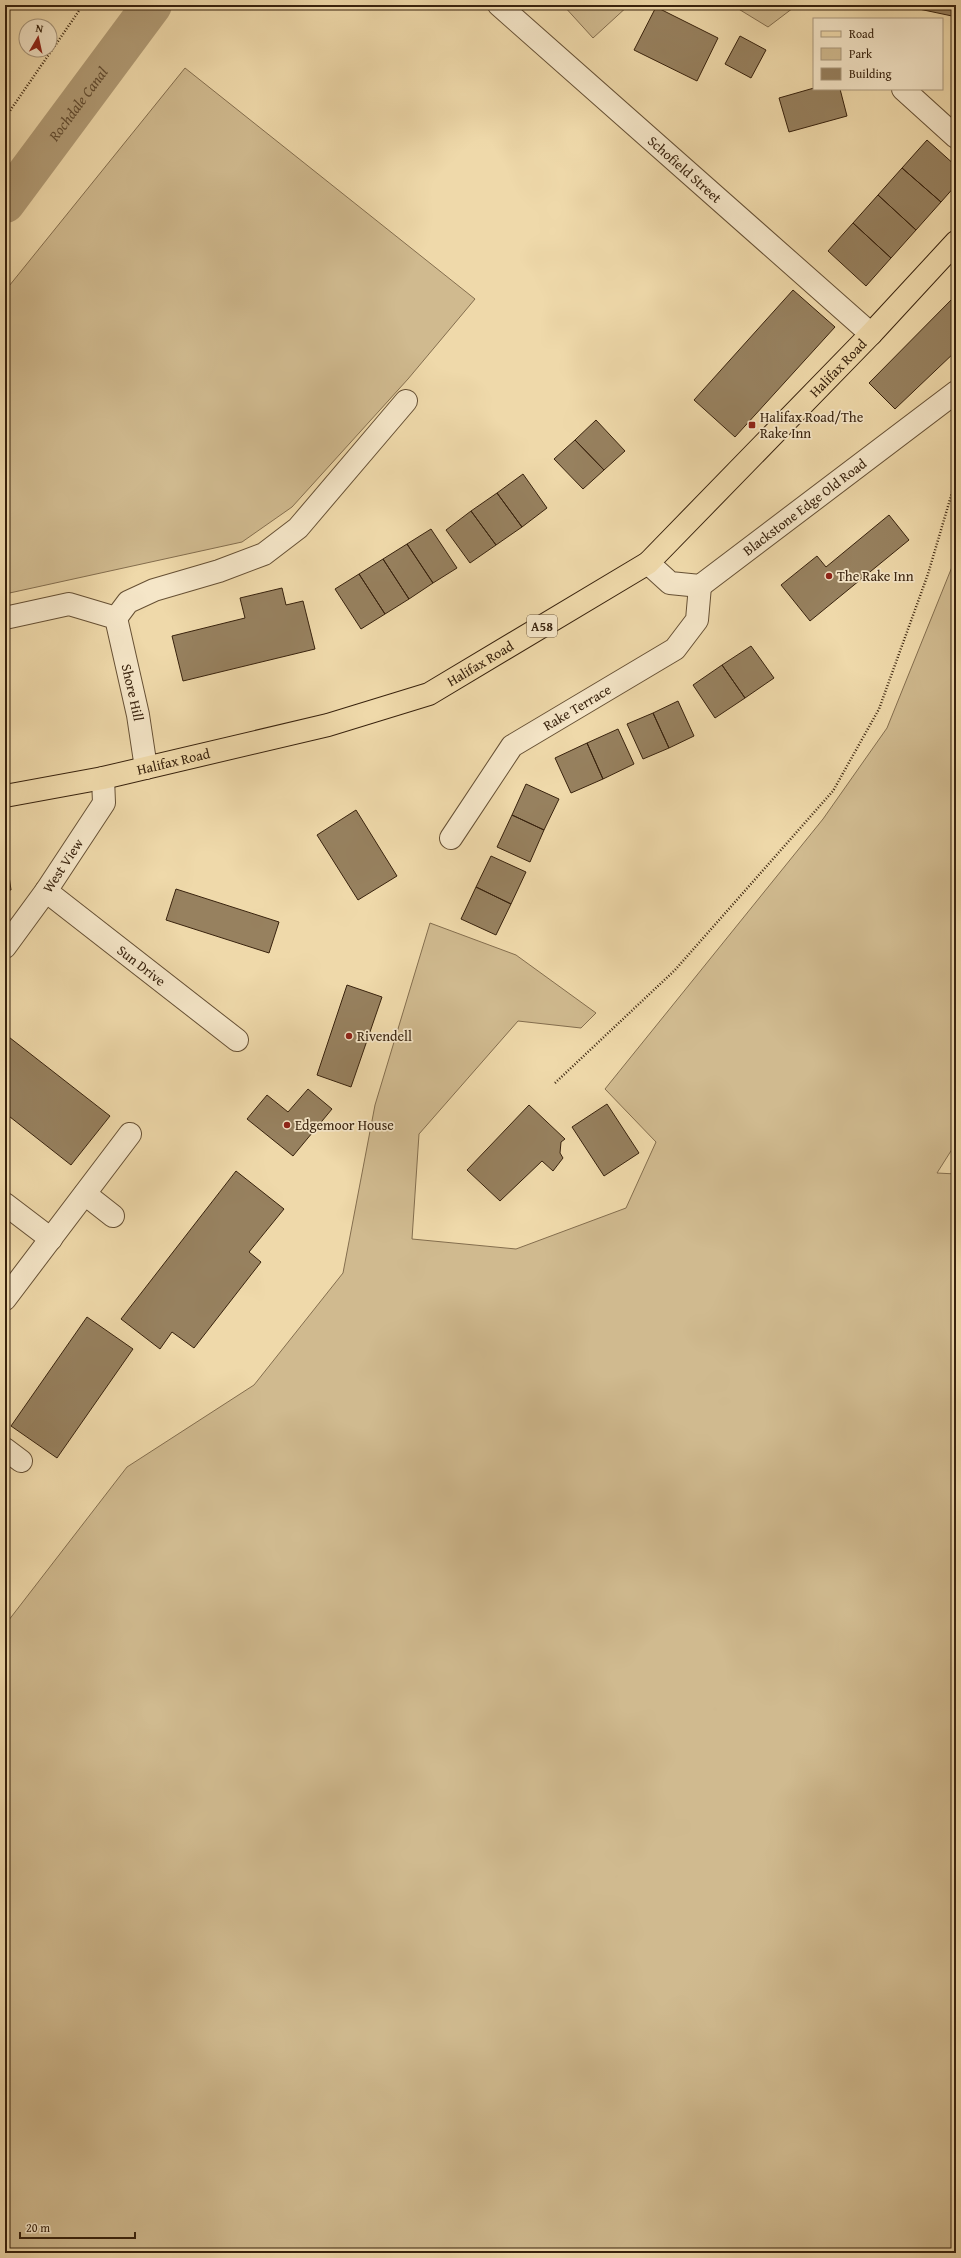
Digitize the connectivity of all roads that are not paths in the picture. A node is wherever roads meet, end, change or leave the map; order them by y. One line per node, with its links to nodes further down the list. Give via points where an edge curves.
1 (499, 5): 5 (street, Schofield Street)
2 (904, 90): 3 (street)
3 (956, 137)
4 (956, 242): 5 (main road, Halifax Road / A58)
5 (871, 334): 8 (main road, Halifax Road / A58)
6 (956, 392): 9 (street, Blackstone Edge Old Road)
7 (406, 401): 11 (street, via 298,528 264,554 219,571 154,590 128,602)
8 (648, 562): 9 (street, via 670,583); 12 (main road, Halifax Road / A58, via 429,694 328,725)
9 (700, 586): 15 (street, Rake Terrace, via 697,620 675,649 512,746)
10 (5, 618): 11 (street, via 69,604)
11 (116, 618): 12 (street, Shore Hill, via 138,715)
12 (146, 768): 13 (main road, Halifax Road / A58)
13 (103, 778): 14 (main road, Halifax Road / A58); 16 (street, West View, via 104,803)
14 (5, 796)
15 (451, 838)
16 (46, 891): 17 (street, West View); 18 (street, Sun Drive)
17 (5, 947)
18 (237, 1040)
19 (130, 1134): 20 (street)
20 (85, 1194): 22 (street); 23 (street)
21 (5, 1204): 23 (street)
22 (113, 1216)
23 (51, 1239): 24 (street)
24 (5, 1299)

